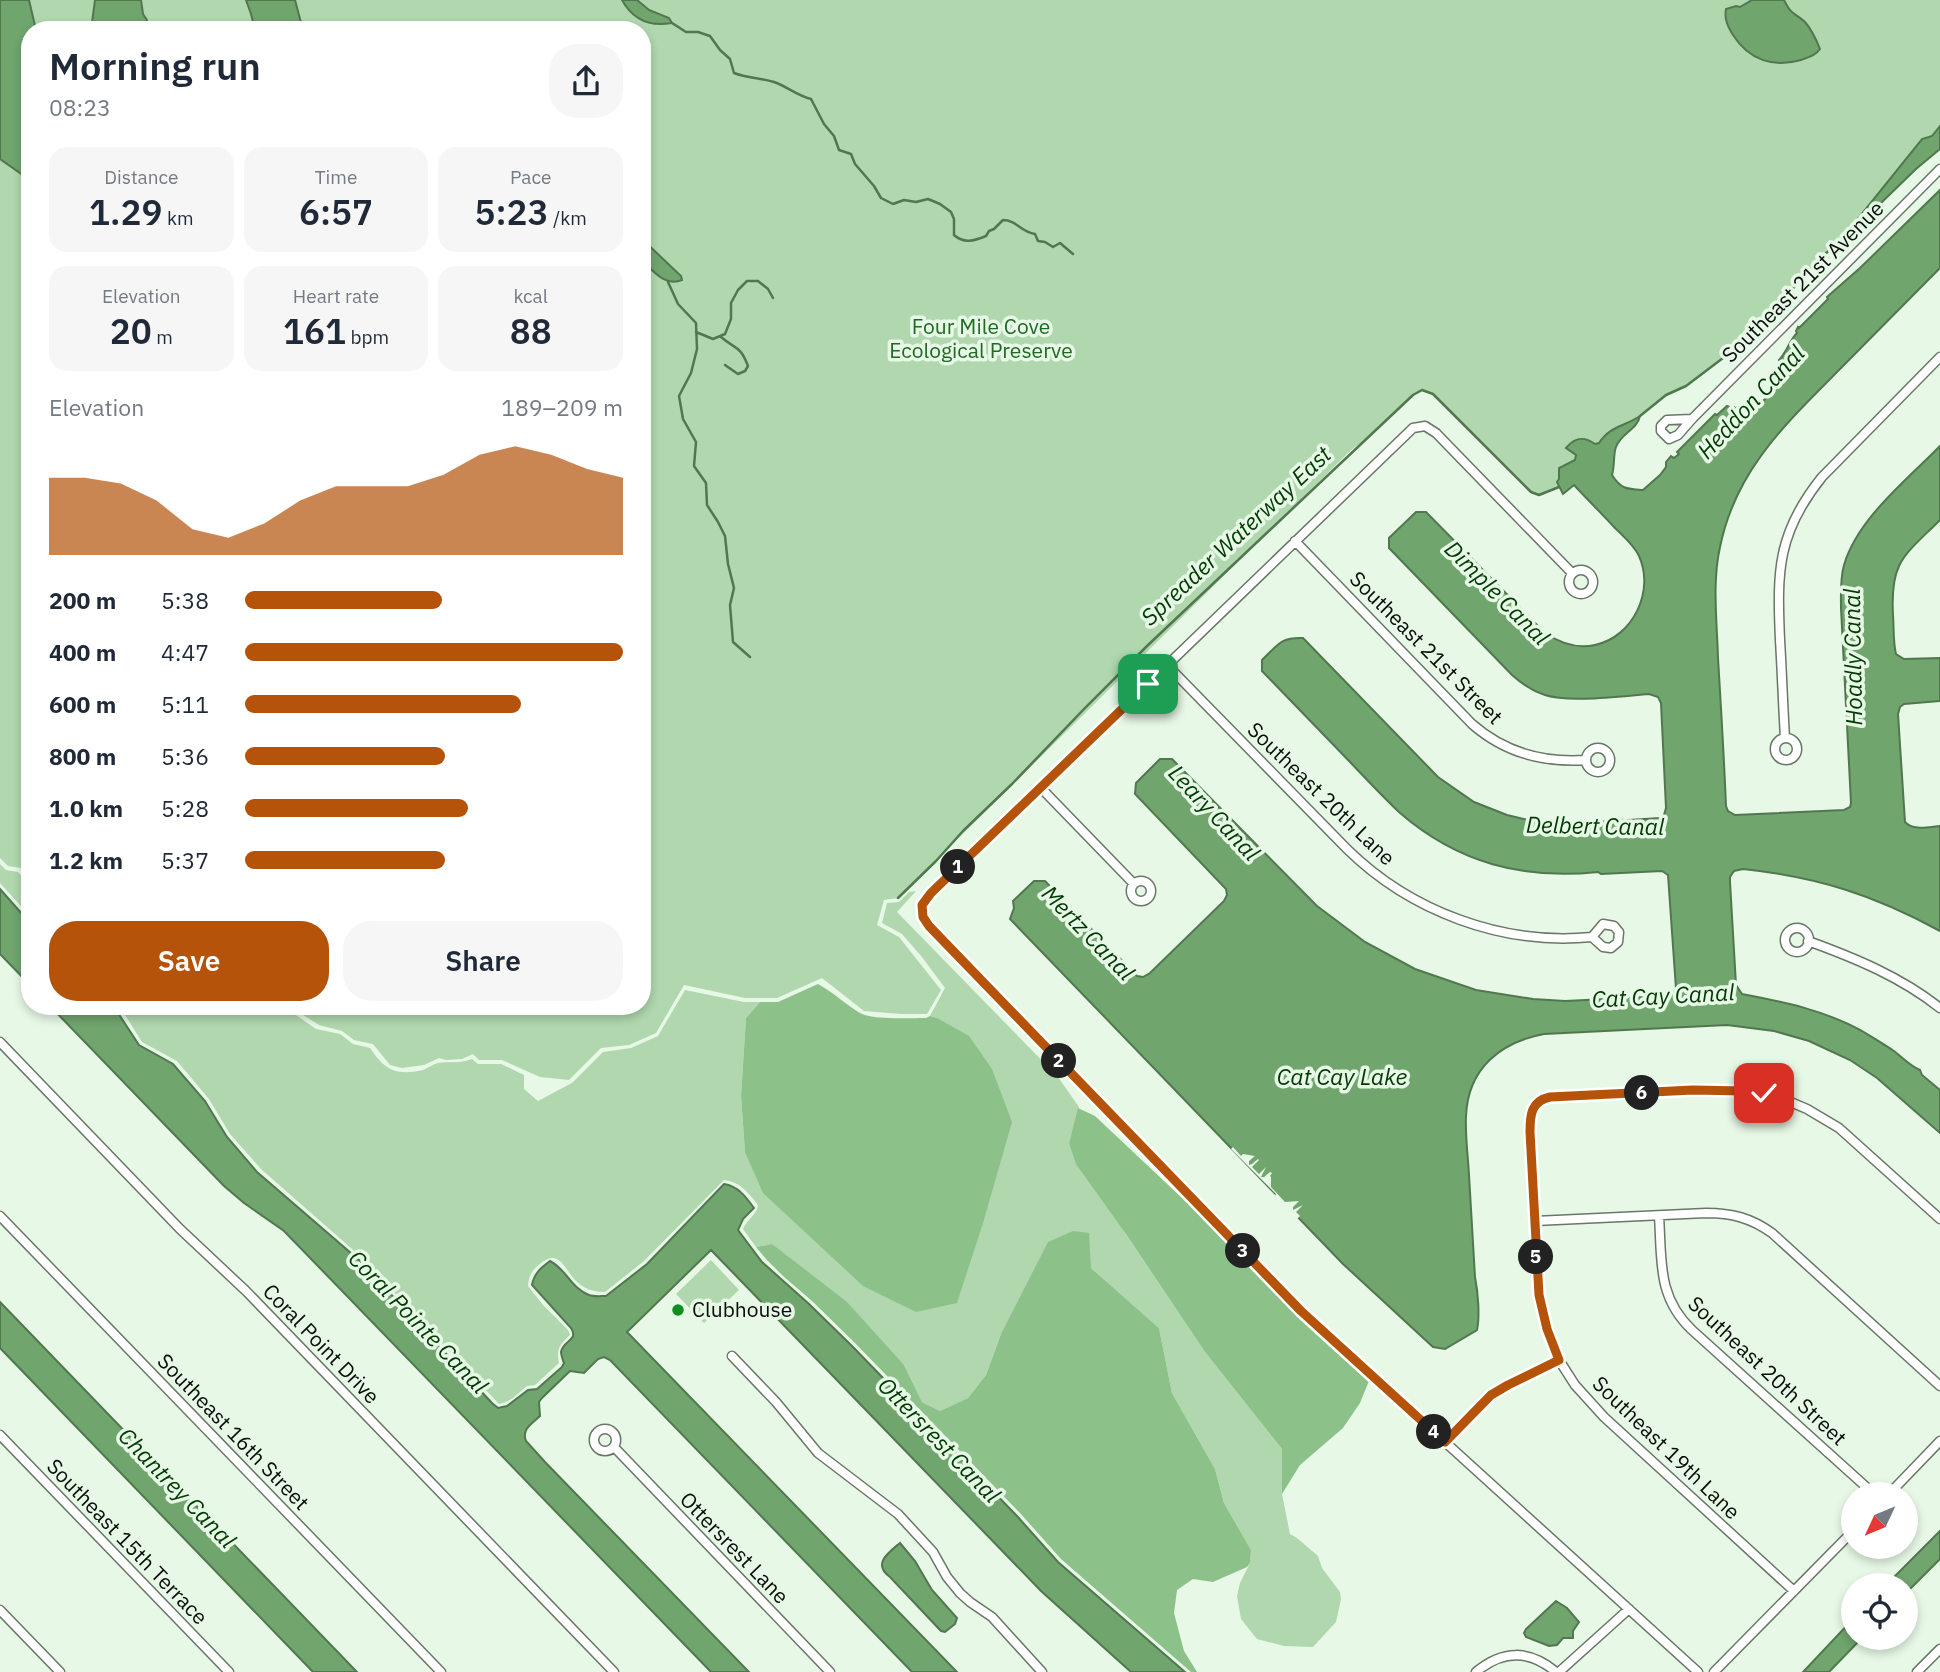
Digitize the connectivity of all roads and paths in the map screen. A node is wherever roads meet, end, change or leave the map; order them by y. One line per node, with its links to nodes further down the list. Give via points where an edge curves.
1 (1940, 169): 3 (street, Southeast 21st Avenue)
2 (1940, 357): 7 (street, via 1822,477 1794,519 1778,584)
3 (1692, 419)
4 (1295, 541): 5 (street, via 1407,432 1425,426); 6 (street); 8 (street, Southeast 21st Street, via 1487,737 1531,757)
5 (1572, 573)
6 (1167, 665): 9 (street); 11 (street, Southeast 20th Lane, via 1347,849 1396,889 1434,909 1491,929 1542,937)
7 (1785, 738)
8 (1586, 760)
9 (1040, 788): 10 (street); 24 (street, via 927,897 922,913 929,926 1282,1292)
10 (1134, 884)
11 (1592, 937)
12 (1808, 941): 13 (street, via 1880,970)
13 (1940, 1008)
14 (1, 1045): 36 (street, Coral Point Drive)
15 (0, 1216): 35 (street, Southeast 16th Street)
16 (1659, 1216): 18 (street); 21 (street, via 1728,1213 1758,1224); 26 (street, Southeast 20th Street, via 1662,1278 1684,1323)
17 (1940, 1219): 18 (street, Southeast 19th Lane, via 1839,1128 1807,1109 1774,1095 1693,1090 1550,1097 1535,1104 1530,1120)
18 (1535, 1222): 20 (street, Southeast 19th Lane, via 1540,1302)
19 (732, 1356): 38 (street, via 818,1453 898,1514 933,1552 960,1593 992,1618)
20 (1559, 1360): 24 (street, via 1491,1395); 29 (street, Southeast 19th Lane, via 1607,1421)
21 (1940, 1386)
22 (0, 1436): 34 (street, Southeast 15th Terrace)
23 (1940, 1441): 27 (street)
24 (1445, 1442): 31 (street)
25 (614, 1447): 37 (street, Ottersrest Lane)
26 (1861, 1482)
27 (1901, 1482)
28 (1841, 1543): 29 (street)
29 (1794, 1591): 42 (street)
30 (0, 1609): 33 (street)
31 (1629, 1609): 40 (street); 41 (street)
32 (1940, 1649): 43 (street)
33 (60, 1672)
34 (229, 1672)
35 (442, 1672)
36 (614, 1672)
37 (830, 1672)
38 (1042, 1672)
39 (1476, 1672): 40 (street, via 1496,1658 1517,1655)
40 (1558, 1672)
41 (1698, 1672)
42 (1714, 1672)
43 (1917, 1672)

